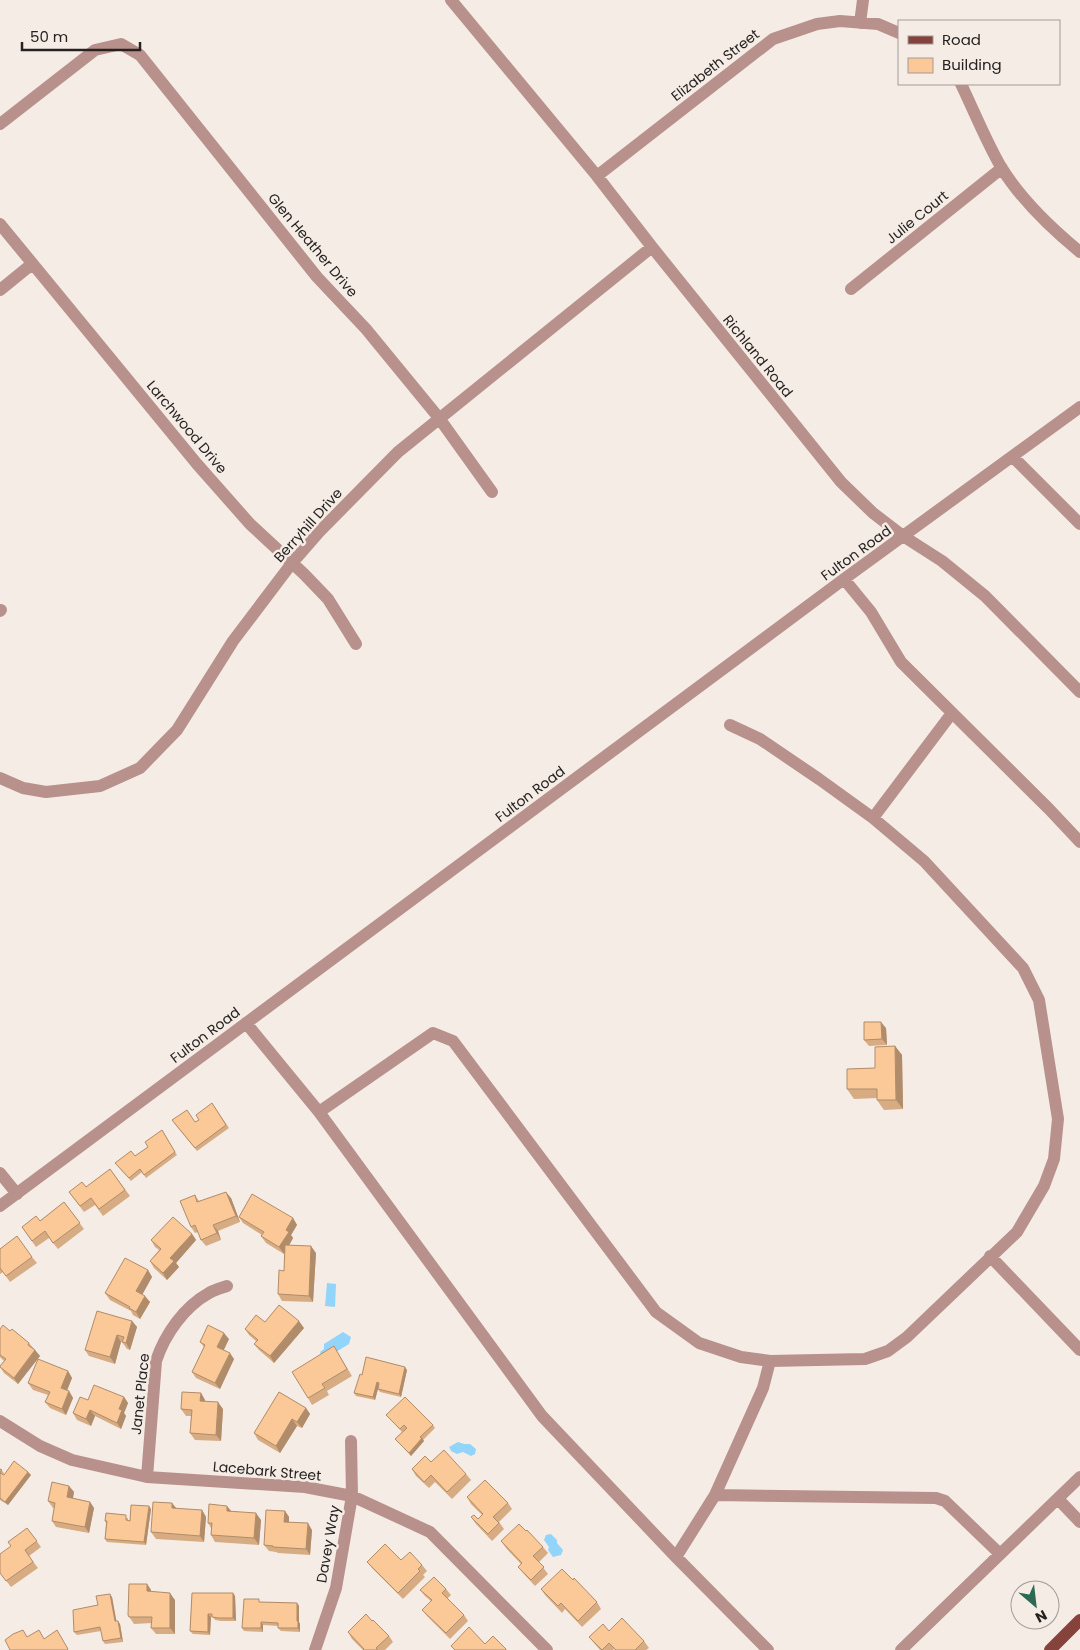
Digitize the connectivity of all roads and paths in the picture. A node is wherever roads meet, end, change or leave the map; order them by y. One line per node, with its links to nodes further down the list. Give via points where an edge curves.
1 (451, 0): 8 (street, Richland Road)
2 (863, 0): 3 (street)
3 (860, 23): 4 (street, Elizabeth Street, via 878,24); 8 (street, Elizabeth Street, via 817,24 773,39)
4 (898, 33)
5 (961, 85): 7 (street)
6 (0, 124): 16 (street, Glen Heather Drive, via 95,50 121,44 140,55 317,277)
7 (1002, 168): 11 (street, via 1021,194); 13 (street, Julie Court)
8 (597, 176): 10 (street, Richland Road)
9 (0, 224): 12 (street, Larchwood Drive)
10 (652, 248): 16 (street, Berryhill Drive); 20 (street, Richland Road, via 841,482)
11 (1080, 252)
12 (32, 264): 14 (street); 21 (street, Larchwood Drive, via 204,472 250,524)
13 (851, 289)
14 (0, 290)
15 (1080, 407): 17 (street, Fulton Road)
16 (439, 418): 18 (street, Glen Heather Drive); 21 (street, Berryhill Drive, via 398,452)
17 (1013, 457): 19 (street); 20 (street, Fulton Road)
18 (492, 492)
19 (1080, 524)
20 (903, 536): 22 (street, Fulton Road); 24 (street, Richland Road, via 942,561 986,596)
21 (292, 563): 23 (street, Larchwood Drive, via 328,598); 27 (street, Berryhill Drive, via 233,641 177,730 140,768 100,786 46,792 23,788)
22 (844, 579): 25 (street, via 871,612 901,662); 30 (street, Fulton Road)
23 (356, 644)
24 (1080, 692)
25 (952, 712): 28 (street); 29 (street)
26 (730, 725): 28 (street, via 760,739)
27 (0, 778)
28 (873, 818): 35 (street, via 924,861 1017,961 1039,1000 1058,1119 1054,1159 1044,1186 1017,1232)
29 (1080, 842)
30 (246, 1023): 31 (street); 33 (street, Fulton Road)
31 (319, 1112): 38 (street, via 433,1033 453,1040 656,1312 699,1343 741,1357); 48 (street, via 542,1416)
32 (0, 1173): 33 (street)
33 (17, 1194): 34 (street, Fulton Road)
34 (0, 1206)
35 (990, 1256): 37 (street); 38 (street, via 907,1337 888,1351 865,1359)
36 (227, 1286): 41 (street, Janet Place, via 208,1294 180,1316 161,1348 156,1361)
37 (1080, 1350)
38 (770, 1361): 43 (street, via 763,1388)
39 (0, 1421): 41 (street, Lacebark Street, via 40,1446 72,1460)
40 (351, 1441): 44 (street, Davey Way)
41 (147, 1477): 44 (street, Lacebark Street, via 305,1487)
42 (1080, 1477): 45 (street)
43 (715, 1495): 47 (street, via 936,1498 945,1501); 48 (street)
44 (352, 1496): 50 (street, Davey Way, via 336,1588); 51 (street, Lacebark Street, via 430,1532)
45 (1058, 1498): 46 (street); 47 (street)
46 (1080, 1522)
47 (1000, 1554): 53 (street)
48 (676, 1557): 52 (street)
49 (1080, 1620): 54 (main road)
50 (315, 1650)
51 (547, 1650)
52 (768, 1650)
53 (902, 1650)
54 (1050, 1650)

